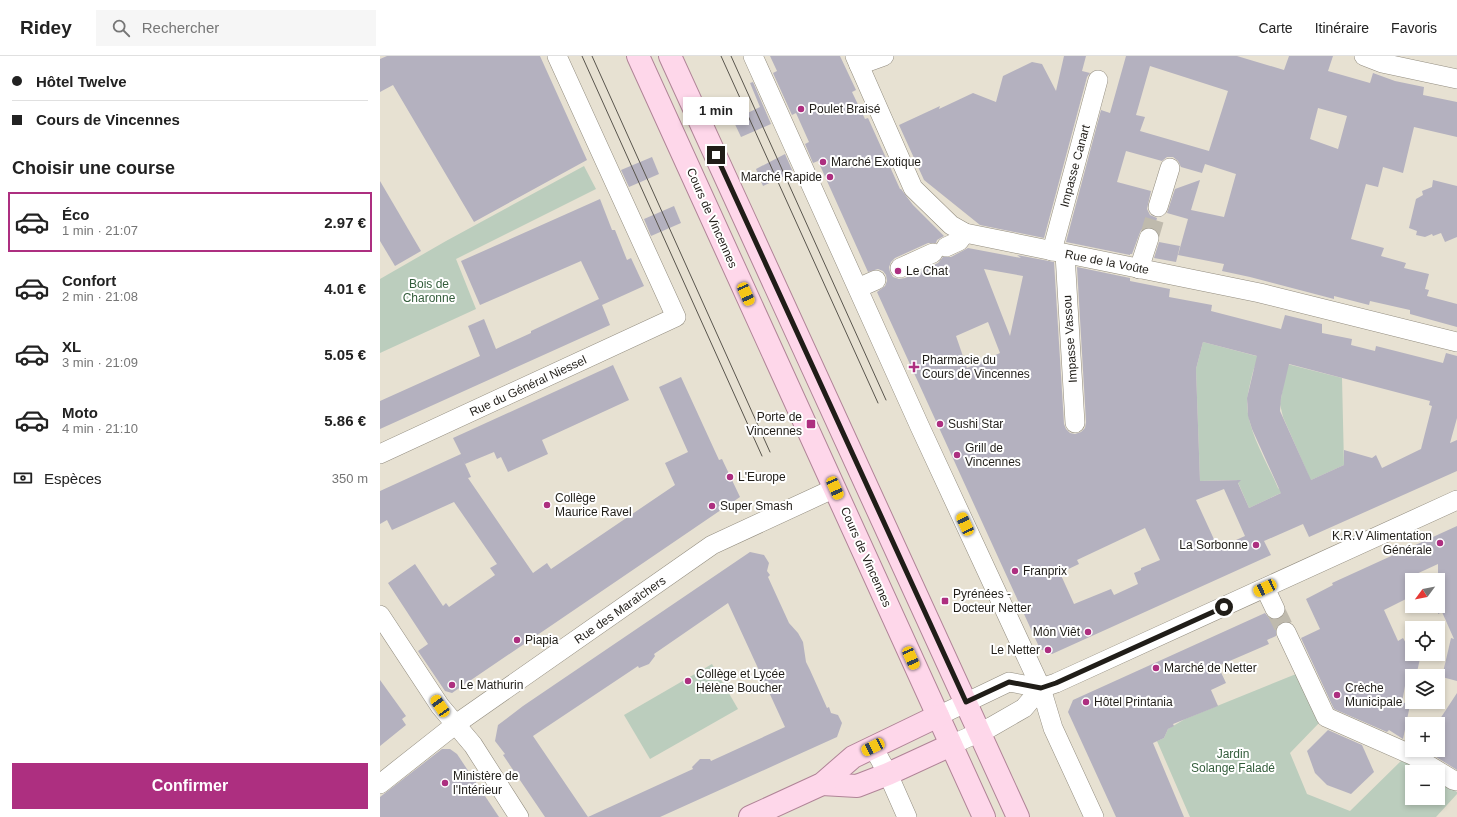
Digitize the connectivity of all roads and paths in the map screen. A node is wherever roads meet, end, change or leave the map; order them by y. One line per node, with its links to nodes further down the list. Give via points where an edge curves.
1 (557, 56): 21 (street, Rue du Général Niessel, via 676,317)
2 (638, 56): 22 (main road, Cours de Vincennes)
3 (670, 56): 29 (main road)
4 (753, 56): 18 (street)
5 (884, 56): 7 (street)
6 (1364, 56): 8 (street, via 1382,63)
7 (857, 61): 12 (street, Rue de la Voûte, via 913,188 951,225)
8 (1457, 79)
9 (1098, 80): 14 (street, Impasse Canart)
10 (1170, 168): 11 (street)
11 (1158, 208)
12 (965, 233): 14 (street, Rue de la Voûte); 15 (street, via 959,241)
13 (1149, 238): 16 (street)
14 (1058, 253): 16 (street, Rue de la Voûte); 20 (street, Impasse Vassou)
15 (900, 268)
16 (1139, 269): 19 (street, Rue de la Voûte, via 1260,294)
17 (876, 280): 18 (street)
18 (858, 288): 28 (street)
19 (1457, 342)
20 (1075, 423)
21 (380, 454)
22 (835, 488): 30 (main road, Cours de Vincennes); 31 (street, Rue des Maraîchers, via 712,545)
23 (1457, 500): 24 (street)
24 (1265, 588): 25 (street); 28 (street)
25 (1276, 609)
26 (380, 615): 31 (street, via 440,706)
27 (1286, 632): 36 (street, via 1326,717 1412,755)
28 (1041, 688): 29 (street, via 1009,682); 32 (street, via 1024,708); 44 (street, via 1053,728)
29 (966, 702): 30 (street); 32 (main road)
30 (938, 716): 33 (main road, Cours de Vincennes); 34 (main road)
31 (456, 724): 37 (street, Rue des Maraîchers); 40 (street, via 473,745)
32 (980, 732): 33 (street); 43 (main road)
33 (951, 745): 35 (main road); 42 (main road, Cours de Vincennes)
34 (873, 747): 35 (street); 38 (main road, via 853,757)
35 (888, 774): 38 (main road, via 857,786); 41 (street)
36 (1457, 781)
37 (380, 784)
38 (822, 784): 39 (main road)
39 (757, 816)
40 (519, 817)
41 (907, 817)
42 (984, 817)
43 (1018, 817)
44 (1094, 817)

